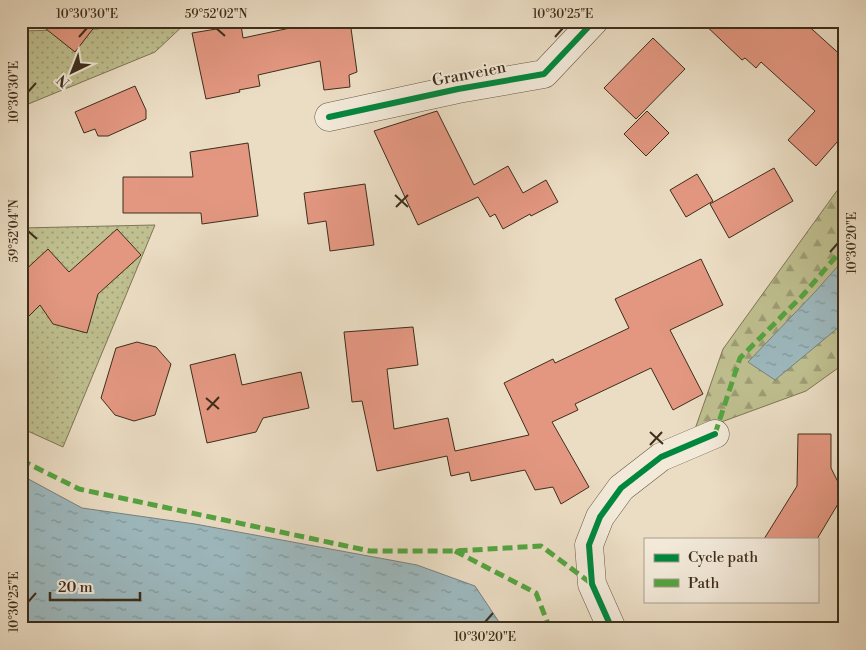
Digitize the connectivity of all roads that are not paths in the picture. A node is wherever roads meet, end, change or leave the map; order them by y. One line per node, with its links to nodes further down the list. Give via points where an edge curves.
1 (594, 21): 2 (street, Granveien, via 544,74)
2 (328, 118)
3 (715, 434): 4 (street, via 661,457 621,488 600,517 589,544 592,584)
4 (612, 629)

